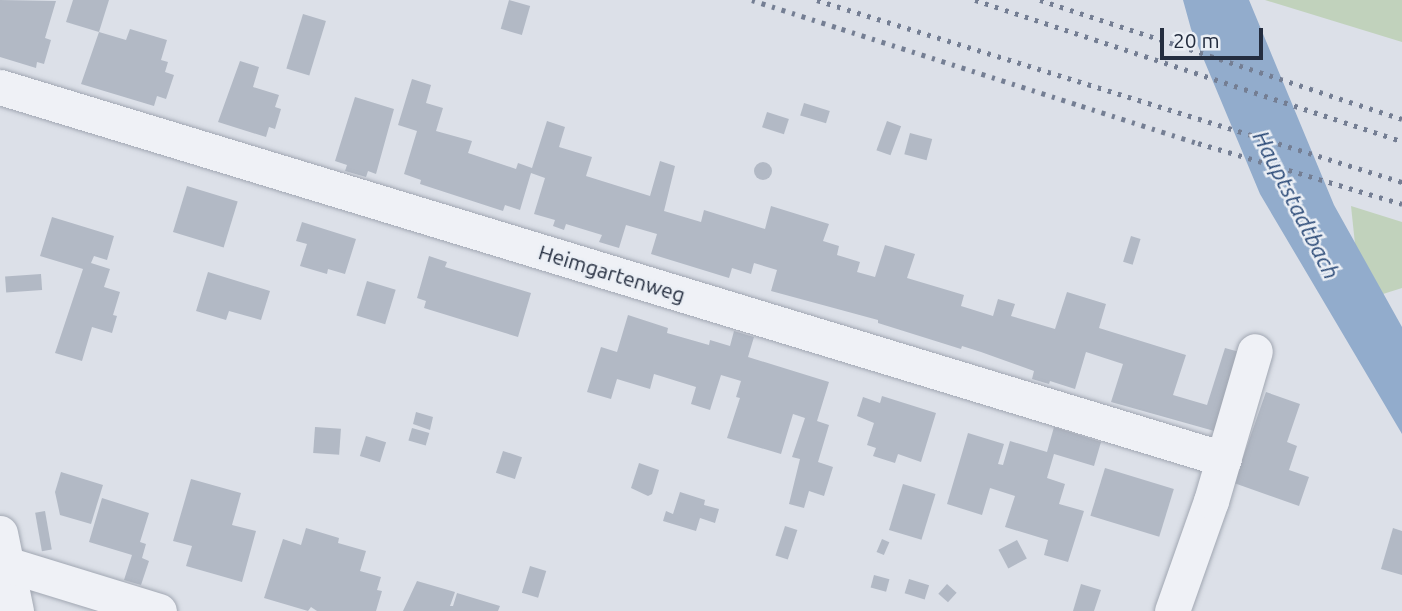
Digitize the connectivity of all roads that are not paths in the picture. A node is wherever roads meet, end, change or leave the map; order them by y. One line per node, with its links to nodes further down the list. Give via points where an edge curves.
1 (0, 87): 3 (street, Heimgartenweg)
2 (1255, 351): 3 (street)
3 (1224, 459): 7 (street)
4 (3, 549): 5 (street); 6 (street)
5 (16, 611)
6 (159, 611)
7 (1172, 611)

